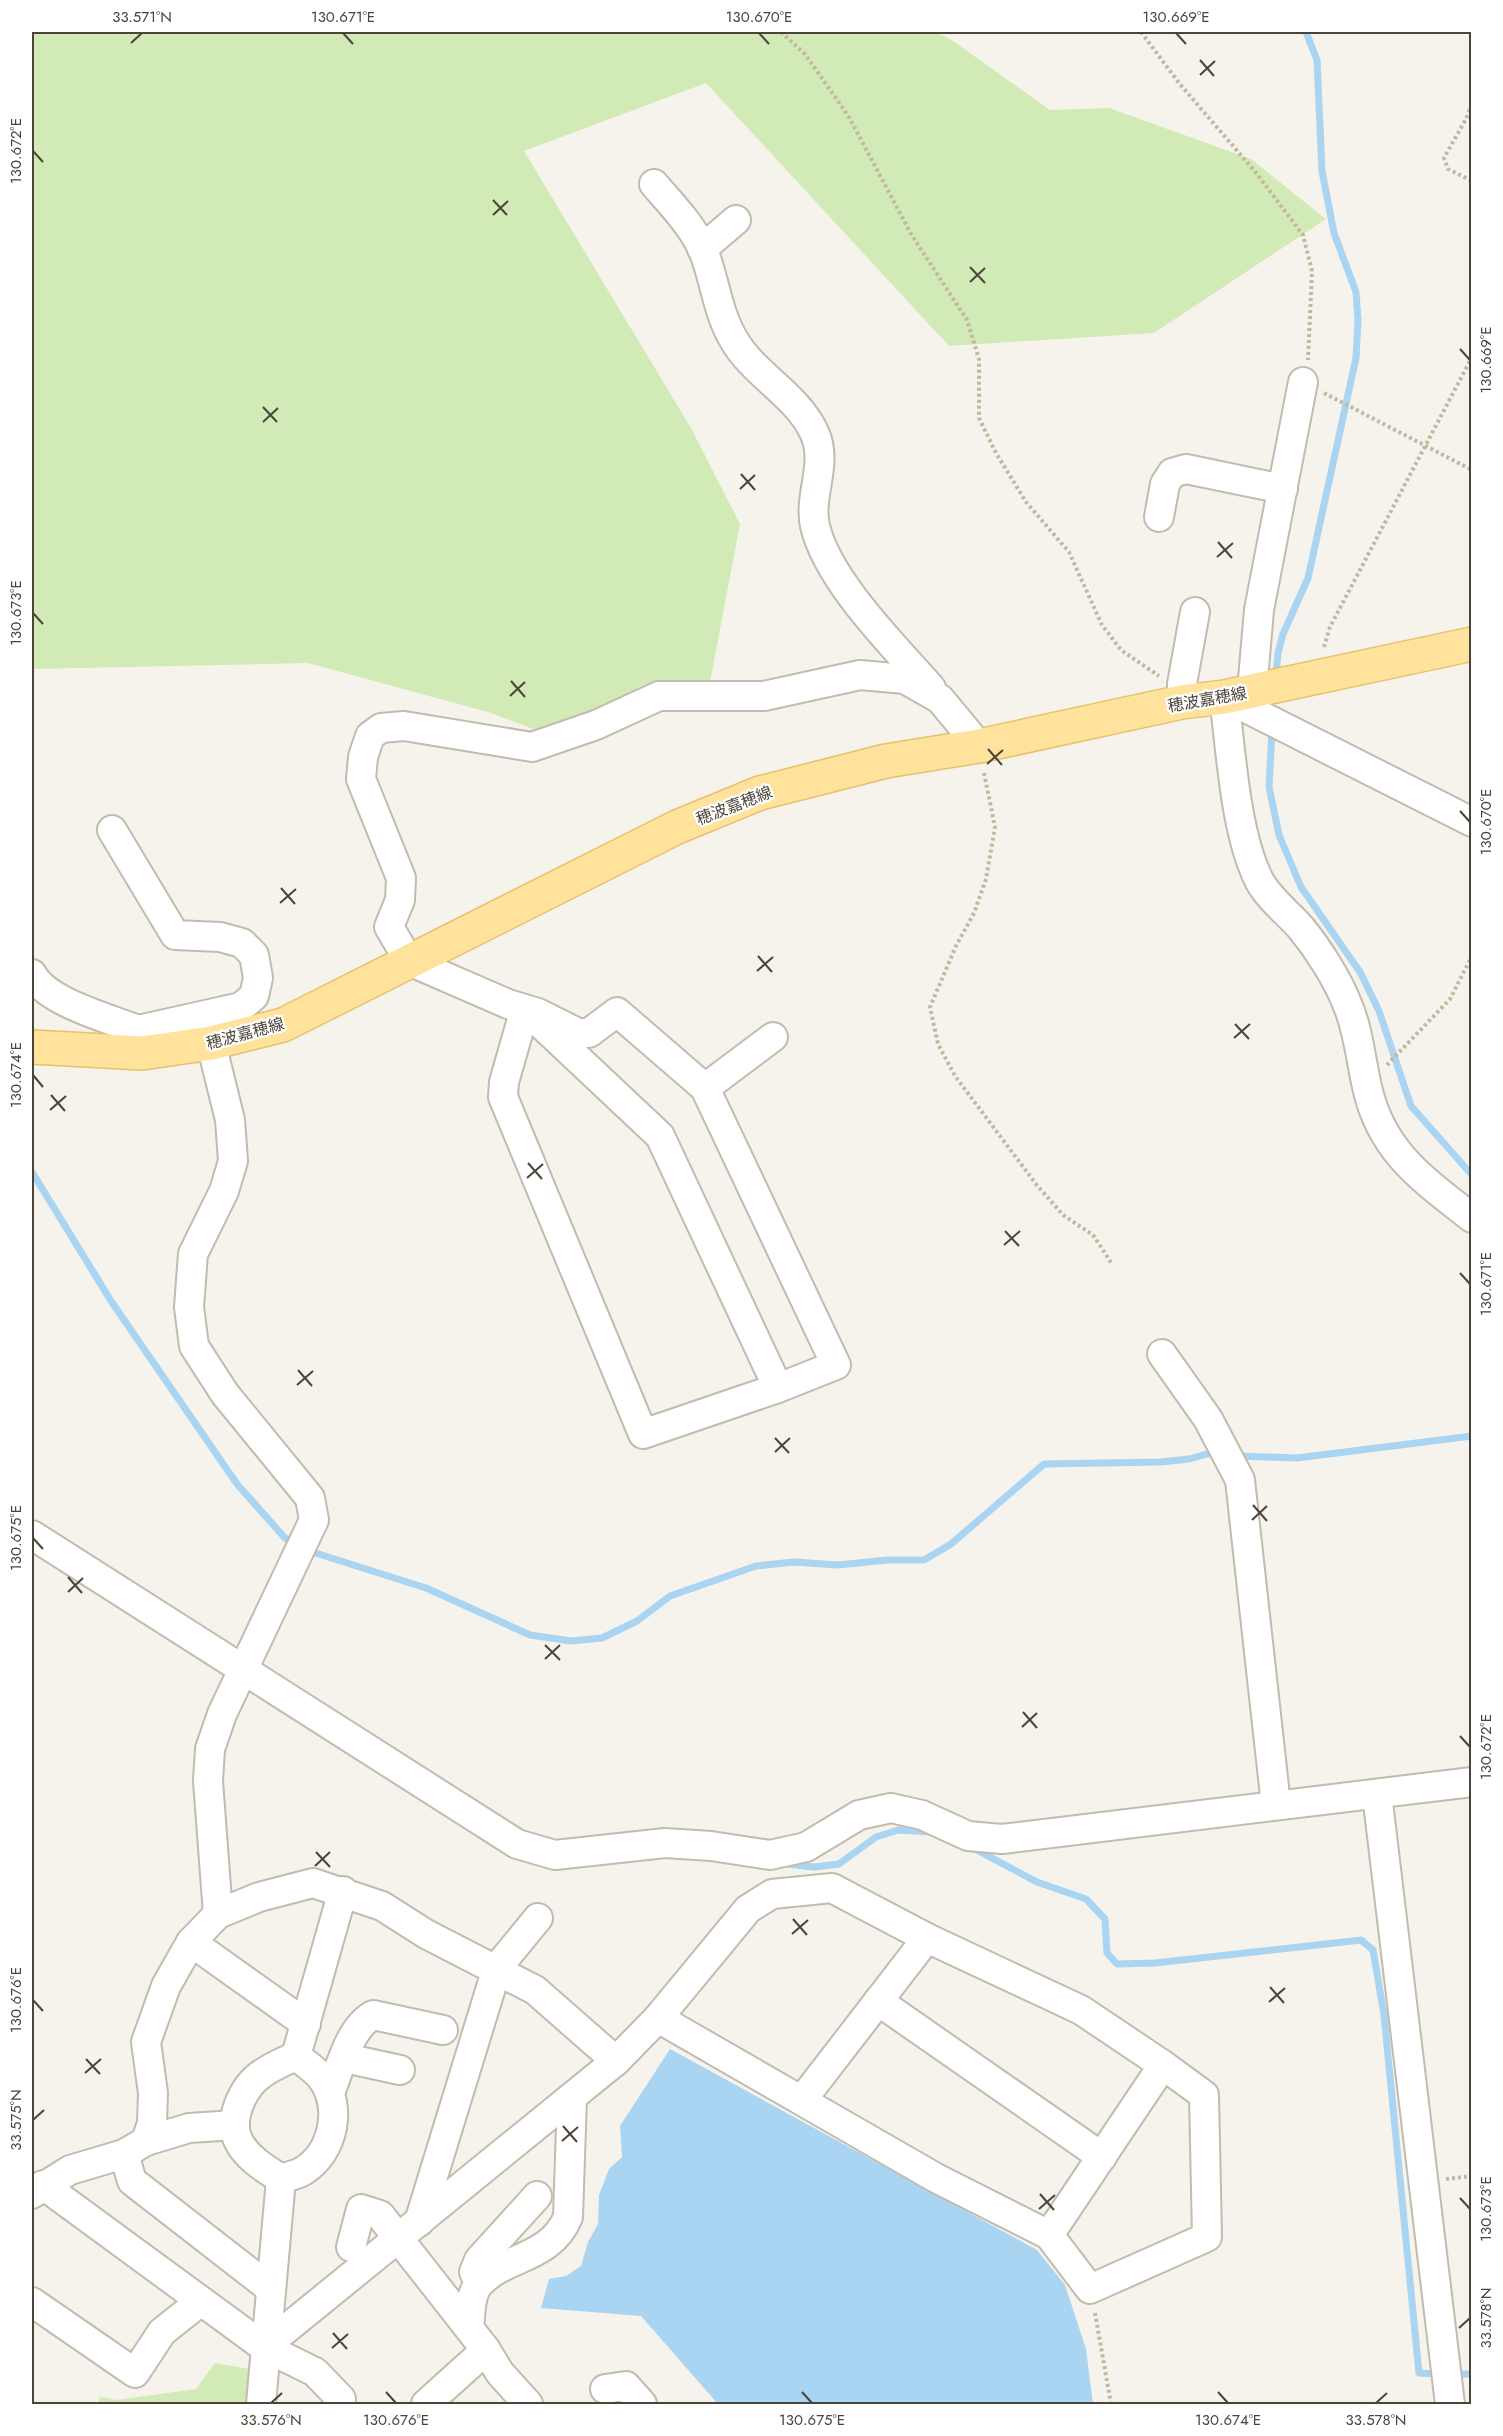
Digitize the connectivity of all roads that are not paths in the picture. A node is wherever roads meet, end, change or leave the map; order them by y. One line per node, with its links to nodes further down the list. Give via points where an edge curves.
1 (654, 184): 3 (street, via 680,214)
2 (736, 220): 3 (street)
3 (702, 249): 11 (street, via 732,338 749,363 802,413 815,433 821,465 815,525 831,563 856,601)
4 (1304, 382): 5 (street)
5 (1283, 489): 6 (street, via 1186,469 1172,473 1165,484); 10 (street)
6 (1159, 517)
7 (1195, 612): 9 (street)
8 (1472, 644): 10 (main road, 穂波嘉穂線)
9 (1182, 693): 10 (main road, 穂波嘉穂線); 12 (main road, 穂波嘉穂線)
10 (1238, 694): 13 (street); 23 (street, via 1243,829 1260,881 1303,931 1338,984 1349,1008 1378,1120 1391,1147)
11 (940, 699): 12 (street); 15 (street, via 905,679 860,675 764,696 659,696 596,725 532,747 404,726 381,728 370,736 361,779 401,878 400,900 389,927)
12 (979, 746): 15 (main road, 穂波嘉穂線, via 886,761 760,793 677,827)
13 (1472, 822)
14 (112, 830): 19 (street, via 175,935 220,937 242,943 254,955 258,978 254,996 241,1007)
15 (409, 961): 17 (street); 20 (main road, 穂波嘉穂線, via 283,1025)
16 (32, 974): 19 (street, via 48,993)
17 (525, 1009): 22 (street, via 578,1033 590,1033 617,1012); 25 (street, via 660,1136); 25 (street, via 504,1082 504,1097 643,1434)
18 (773, 1037): 22 (street)
19 (140, 1041): 20 (main road, 穂波嘉穂線); 21 (main road, 穂波嘉穂線)
20 (211, 1043): 27 (street, via 230,1120 233,1161 224,1191 193,1254 189,1307 194,1347 225,1394 310,1498 314,1520)
21 (32, 1047)
22 (705, 1088): 25 (street, via 836,1365)
23 (1472, 1218)
24 (1162, 1354): 30 (street, via 1208,1419 1240,1480)
25 (778, 1388)
26 (32, 1535): 27 (street)
27 (243, 1670): 30 (street, via 517,1844 555,1855 664,1843 770,1855 806,1847 859,1815 891,1809 922,1815 968,1836 1002,1839); 32 (street, via 210,1749 208,1781)
28 (1472, 1782): 29 (street)
29 (1377, 1794): 30 (street); 70 (street)
30 (1276, 1805)
31 (344, 1891): 32 (street, via 314,1883 302,1885); 36 (street, via 382,1906 426,1934); 39 (street)
32 (218, 1914): 35 (street)
33 (538, 1918): 36 (street)
34 (927, 1938): 37 (street); 38 (street, via 832,1888 772,1894 748,1910); 44 (street, via 1082,2010)
35 (191, 1942): 39 (street); 50 (street, via 166,1986 146,2042 153,2093 152,2123)
36 (497, 1968): 43 (street, via 535,1990); 55 (street)
37 (878, 2001): 48 (street); 51 (street)
38 (658, 2018): 43 (street); 48 (street)
39 (306, 2024): 41 (street)
40 (443, 2030): 42 (street, via 373,2015 364,2019)
41 (296, 2056): 46 (street, via 321,2078); 49 (street, via 261,2074 238,2106)
42 (345, 2058): 45 (street); 46 (street)
43 (616, 2061): 47 (street)
44 (1163, 2065): 51 (street); 56 (street, via 1204,2095 1207,2237 1090,2289)
45 (400, 2070)
46 (330, 2093): 52 (street, via 332,2134 321,2154 303,2171)
47 (572, 2097): 55 (street); 58 (street, via 568,2217 563,2229 528,2256)
48 (802, 2100): 56 (street, via 936,2178)
49 (235, 2125): 50 (street, via 189,2128); 52 (street, via 239,2142 249,2154)
50 (135, 2148): 53 (street, via 70,2170); 59 (street, via 132,2181)
51 (1102, 2157): 56 (street)
52 (281, 2179): 59 (street)
53 (37, 2190): 60 (street)
54 (537, 2196): 58 (street, via 479,2260 474,2272)
55 (409, 2230): 57 (street, via 361,2209); 62 (street); 63 (street)
56 (1049, 2235)
57 (351, 2247)
58 (479, 2283): 62 (street, via 473,2295)
59 (271, 2289): 63 (street)
60 (201, 2301): 61 (street, via 162,2332 135,2373); 63 (street)
61 (35, 2310)
62 (478, 2339): 67 (street); 68 (street, via 500,2373)
63 (264, 2347): 65 (street, via 315,2372); 66 (street)
64 (605, 2390): 69 (street, via 626,2386)
65 (341, 2400)
66 (261, 2404)
67 (426, 2404)
68 (528, 2404)
69 (642, 2404)
70 (1450, 2404)

